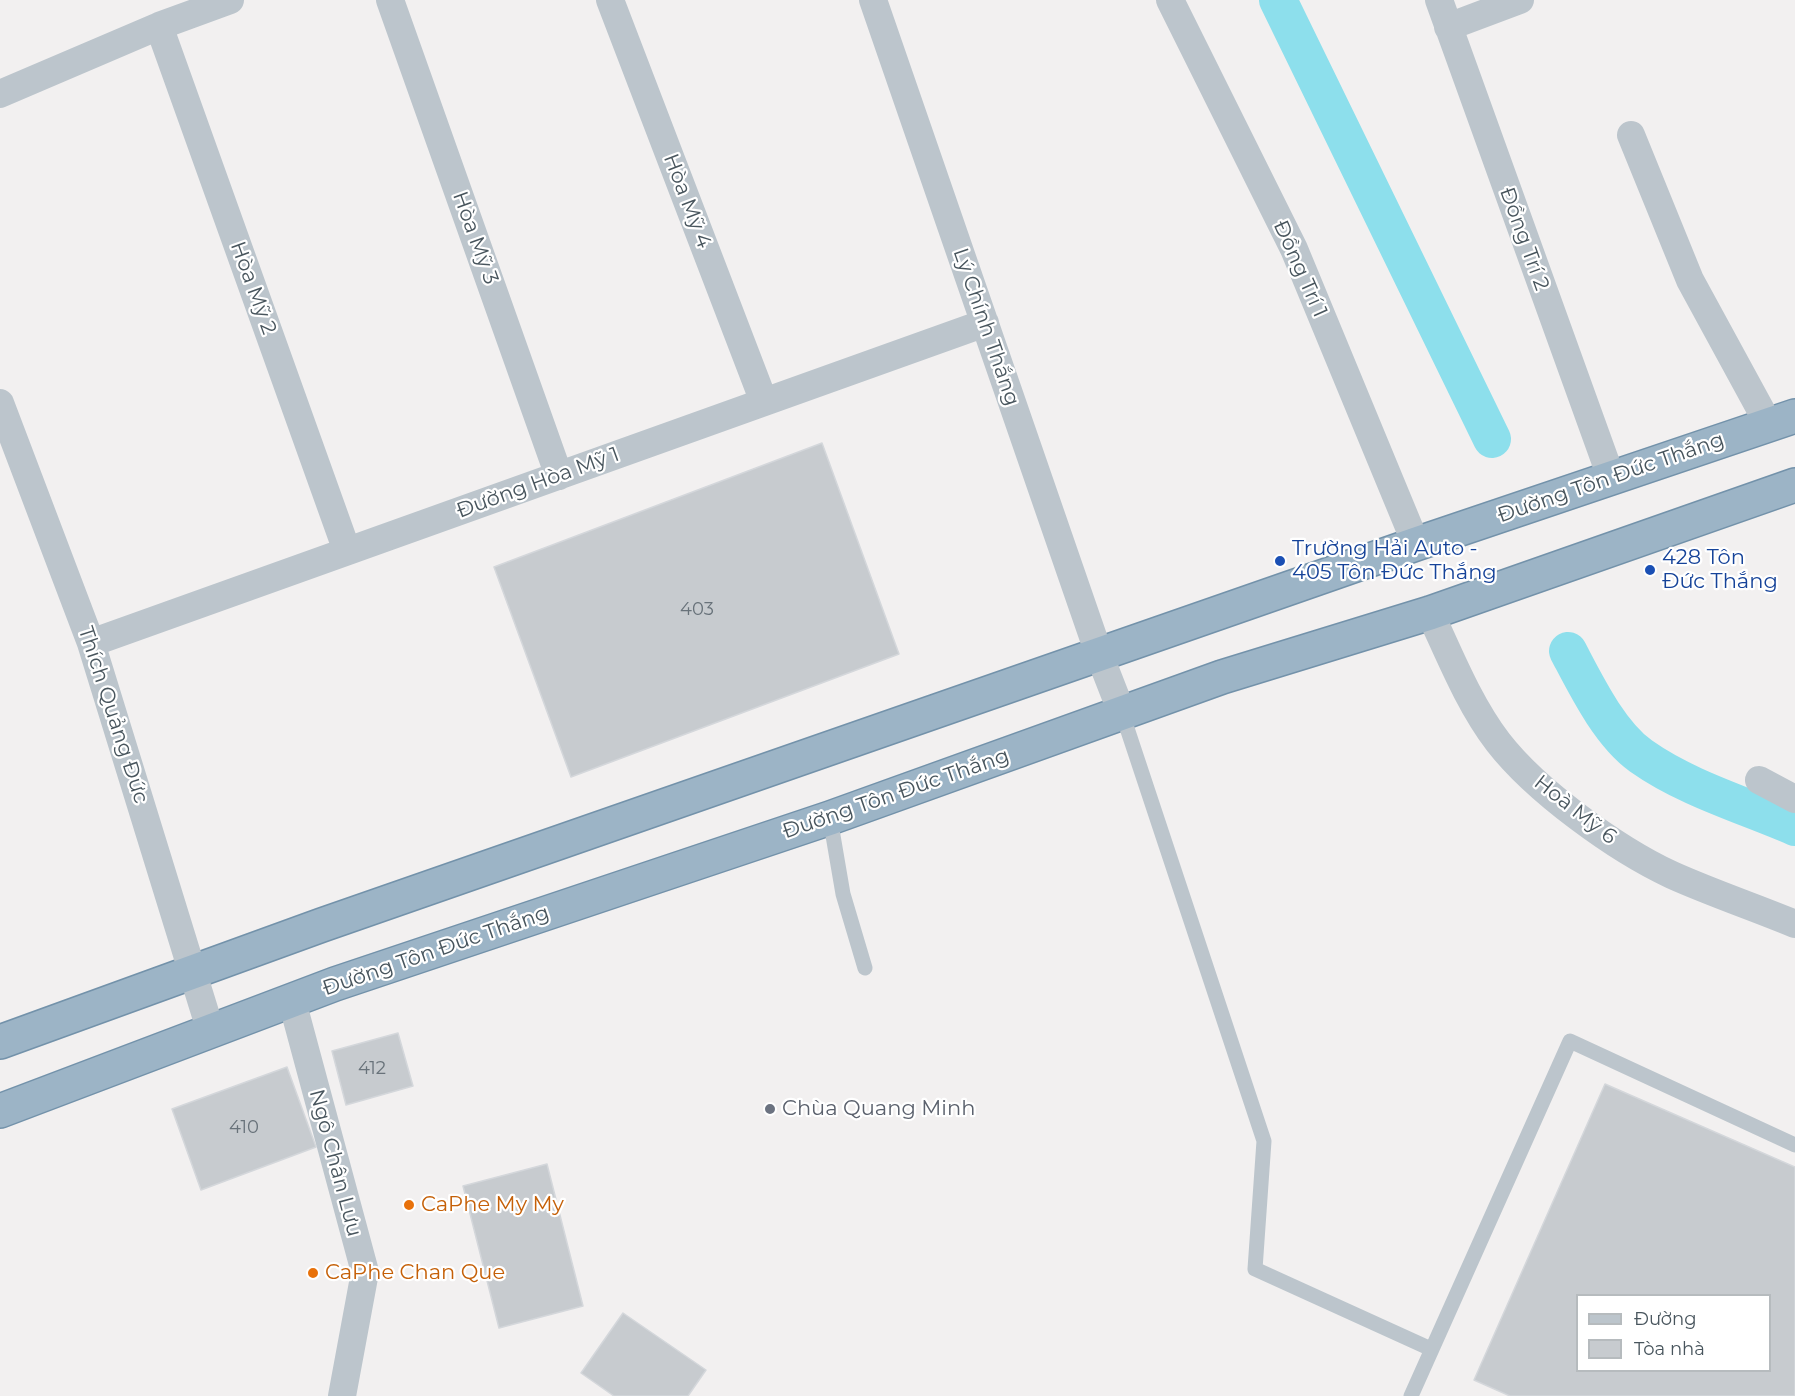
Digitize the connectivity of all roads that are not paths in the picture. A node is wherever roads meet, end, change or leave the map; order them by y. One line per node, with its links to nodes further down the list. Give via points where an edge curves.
1 (230, 0): 8 (street)
2 (390, 0): 16 (street, Hòa Mỹ 3)
3 (610, 0): 13 (street, Hòa Mỹ 4)
4 (873, 0): 12 (street, Lý Chính Thắng)
5 (1170, 0): 19 (street, Đồng Trí 1, via 1294,249)
6 (1439, 0): 9 (street, Đồng Trí 2)
7 (1520, 0): 9 (street)
8 (159, 26): 10 (street); 20 (street, Hòa Mỹ 2)
9 (1448, 27): 17 (street, Đồng Trí 2)
10 (0, 94)
11 (1631, 135): 15 (street, via 1690,280)
12 (985, 323): 13 (street, Đường Hòa Mỹ 1); 23 (street, Lý Chính Thắng)
13 (764, 402): 16 (street, Đường Hòa Mỹ 1)
14 (0, 403): 22 (street, Thích Quảng Đức)
15 (1782, 420): 17 (highway, Đường Tôn Đức Thắng)
16 (559, 476): 20 (street, Đường Hòa Mỹ 1)
17 (1611, 477): 19 (highway, Đường Tôn Đức Thắng)
18 (1795, 485): 21 (highway, Đường Tôn Đức Thắng)
19 (1416, 544): 23 (highway, Đường Tôn Đức Thắng)
20 (347, 551): 22 (street, Đường Hòa Mỹ 1)
21 (1430, 613): 24 (highway, Đường Tôn Đức Thắng, via 1222,677); 28 (street, Hoà Mỹ 6, via 1467,692 1499,742 1541,786 1603,834 1670,874)
22 (91, 643): 30 (street, Thích Quảng Đức)
23 (1099, 654): 24 (street, Lý Chính Thắng); 30 (highway, Đường Tôn Đức Thắng)
24 (1122, 713): 27 (highway, Đường Tôn Đức Thắng); 36 (lane, via 1264,1141 1255,1269)
25 (1759, 780): 26 (street)
26 (1795, 799)
27 (830, 818): 29 (lane, via 843,894); 31 (highway, Đường Tôn Đức Thắng)
28 (1795, 924)
29 (865, 968)
30 (194, 972): 32 (street, Thích Quảng Đức); 33 (highway, Đường Tôn Đức Thắng)
31 (291, 1001): 32 (highway, Đường Tôn Đức Thắng); 37 (street, Ngô Chân Lưu, via 365,1272)
32 (211, 1032): 34 (highway, Đường Tôn Đức Thắng)
33 (0, 1042)
34 (0, 1111)
35 (1795, 1145): 36 (lane, via 1570,1041)
36 (1431, 1349): 38 (lane)
37 (342, 1396)
38 (1411, 1396)

